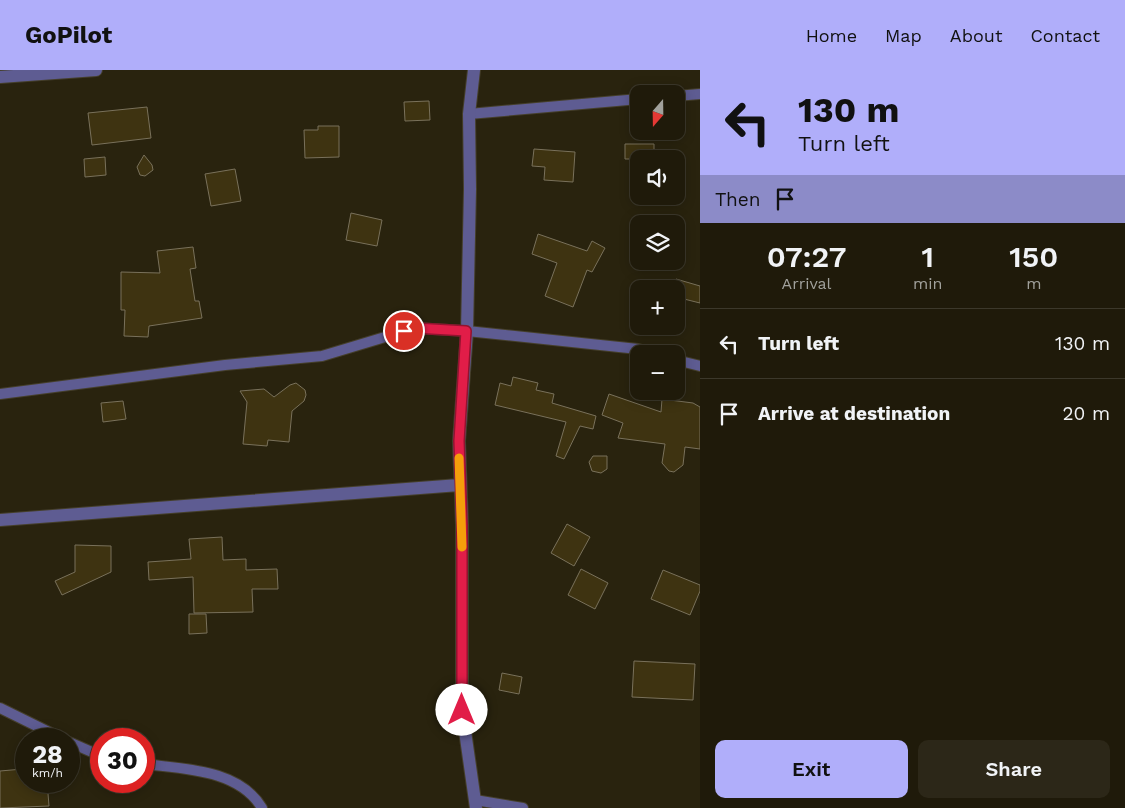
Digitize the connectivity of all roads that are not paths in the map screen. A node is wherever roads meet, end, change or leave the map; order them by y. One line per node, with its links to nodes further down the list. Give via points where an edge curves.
1 (96, 70): 3 (street)
2 (474, 70): 7 (street)
3 (0, 77)
4 (700, 94): 5 (lane)
5 (685, 95)
6 (630, 100): 7 (lane)
7 (469, 114): 8 (street)
8 (466, 331): 9 (lane); 12 (lane, via 415,328 322,356 224,365); 13 (street)
9 (630, 348)
10 (685, 362): 11 (lane)
11 (700, 366)
12 (0, 394)
13 (459, 485): 14 (street); 18 (street, via 462,710)
14 (0, 520)
15 (0, 708): 16 (lane)
16 (41, 728)
17 (155, 766): 19 (lane, via 226,779 242,787 258,800)
18 (475, 804): 20 (lane)
19 (262, 808)
20 (523, 808)

